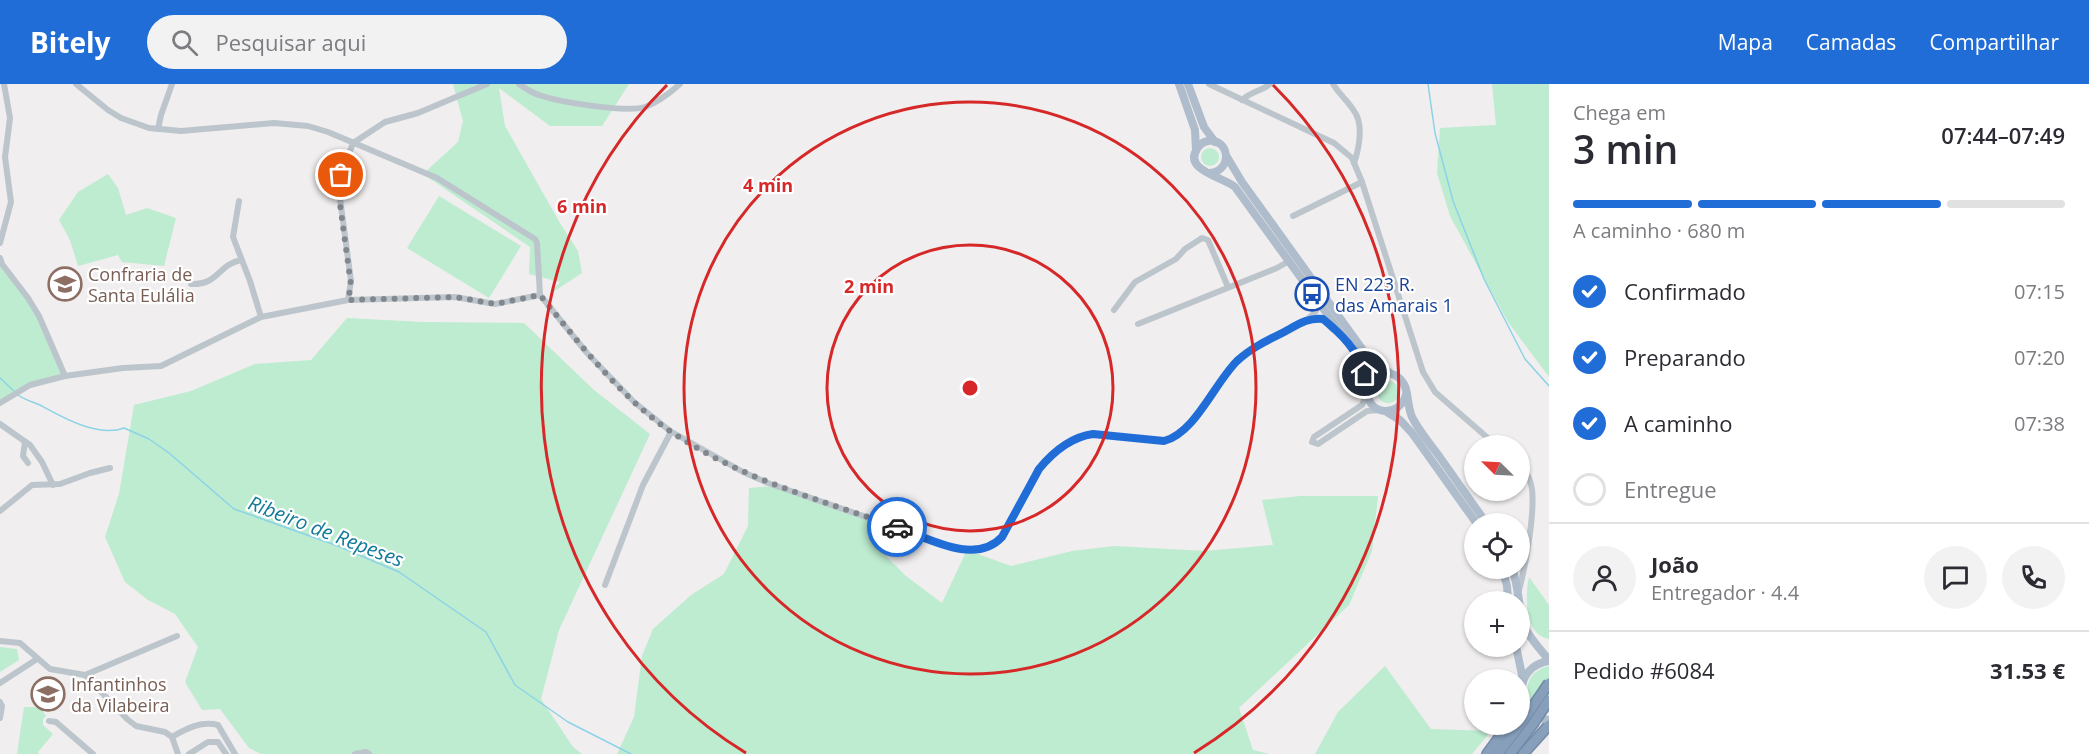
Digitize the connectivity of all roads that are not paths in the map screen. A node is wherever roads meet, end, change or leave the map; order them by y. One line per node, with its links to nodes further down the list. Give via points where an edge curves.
1 (4, 84): 24 (street, via 10,118 5,157 11,202)
2 (76, 84): 14 (street, via 121,118)
3 (172, 84): 14 (street)
4 (487, 84): 16 (street, via 385,122)
5 (519, 84): 6 (street, via 542,96 603,107 644,108)
6 (680, 84)
7 (1179, 84): 17 (main road, via 1195,130)
8 (1188, 84): 15 (main road, via 1204,127)
9 (1209, 84): 12 (street)
10 (1270, 84): 13 (street)
11 (1333, 84): 19 (street, via 1358,120 1359,147)
12 (1219, 86): 13 (street)
13 (1242, 100): 19 (street, via 1334,143 1345,150)
14 (158, 129): 16 (street, via 181,131 290,123)
15 (1215, 142): 17 (main road, via 1206,141); 18 (main road, via 1223,147)
16 (353, 143): 30 (street, via 433,176 535,239); 31 (street, via 339,191 351,281)
17 (1196, 150): 20 (main road, via 1196,165)
18 (1227, 157): 20 (main road, via 1220,170); 38 (main road, via 1368,357)
19 (1354, 164): 21 (street)
20 (1210, 173): 27 (main road, via 1235,187)
21 (1362, 182): 23 (street); 46 (street, via 1423,372 1435,392)
22 (239, 201): 26 (street, via 233,237)
23 (1293, 216)
24 (0, 243)
25 (0, 258): 39 (street, via 39,316)
26 (241, 260): 28 (street, via 229,264 212,280); 34 (street)
27 (1289, 261): 29 (street); 32 (main road)
28 (191, 284)
29 (1228, 287): 33 (street, via 1208,240 1202,238 1176,259 1135,282); 36 (street)
30 (540, 295): 31 (street, via 495,304 455,297); 45 (street, via 626,394)
31 (348, 300): 34 (street)
32 (1317, 301): 35 (street, via 1316,311); 37 (main road)
33 (1114, 310)
34 (261, 317): 39 (street, via 161,366)
35 (1305, 321): 37 (street, via 1323,319); 45 (street, via 1250,350 1174,439 1093,434 1071,440 1039,469 1002,537 996,544 976,551 961,550 768,483)
36 (1138, 324)
37 (1339, 331): 40 (main road, via 1362,362)
38 (1390, 373): 40 (main road, via 1377,376); 41 (main road, via 1404,382)
39 (65, 376): 42 (street, via 30,385)
40 (1368, 389): 43 (main road, via 1371,404); 43 (street, via 1362,405 1312,442 1318,444 1367,411)
41 (1406, 394): 43 (main road, via 1398,408); 54 (main road, via 1418,428)
42 (0, 403)
43 (1384, 411): 53 (main road, via 1412,433)
44 (0, 424): 47 (street)
45 (671, 432): 58 (street, via 643,485)
46 (1484, 435)
47 (25, 442): 48 (street, via 23,456); 51 (street, via 38,456)
48 (28, 463)
49 (110, 468): 51 (street)
50 (1530, 480): 55 (street)
51 (52, 484): 52 (street, via 32,485)
52 (0, 511)
53 (1469, 513)
54 (1478, 513)
55 (1530, 513)
56 (1515, 579): 59 (main road)
57 (1521, 579): 59 (street)
58 (605, 585)
59 (1519, 591)
60 (1530, 634): 63 (main road)
61 (177, 636): 68 (street)
62 (0, 641): 65 (street, via 20,643)
63 (1536, 644): 64 (main road); 66 (main road)
64 (1549, 647)
65 (37, 659): 68 (street, via 50,669); 69 (street)
66 (1549, 660): 67 (main road)
67 (1530, 671)
68 (85, 675): 83 (street, via 136,726)
69 (0, 683)
70 (1549, 683): 75 (highway, bridge)
71 (1549, 700): 76 (highway, bridge)
72 (0, 702): 74 (street)
73 (1530, 711): 77 (main road)
74 (0, 714)
75 (1530, 719)
76 (1530, 720)
77 (1549, 720)
78 (49, 721): 84 (street, via 56,722)
79 (1549, 725): 94 (highway)
80 (1501, 735): 91 (highway)
81 (1516, 735): 92 (highway)
82 (1521, 735): 93 (highway)
83 (172, 737): 85 (street); 88 (street, via 207,722 218,725)
84 (93, 754)
85 (178, 754)
86 (189, 754): 87 (street, via 208,742 218,742)
87 (226, 754)
88 (235, 754)
89 (355, 754): 90 (street)
90 (369, 754)
91 (1486, 754)
92 (1498, 754)
93 (1510, 754)
94 (1523, 754)

